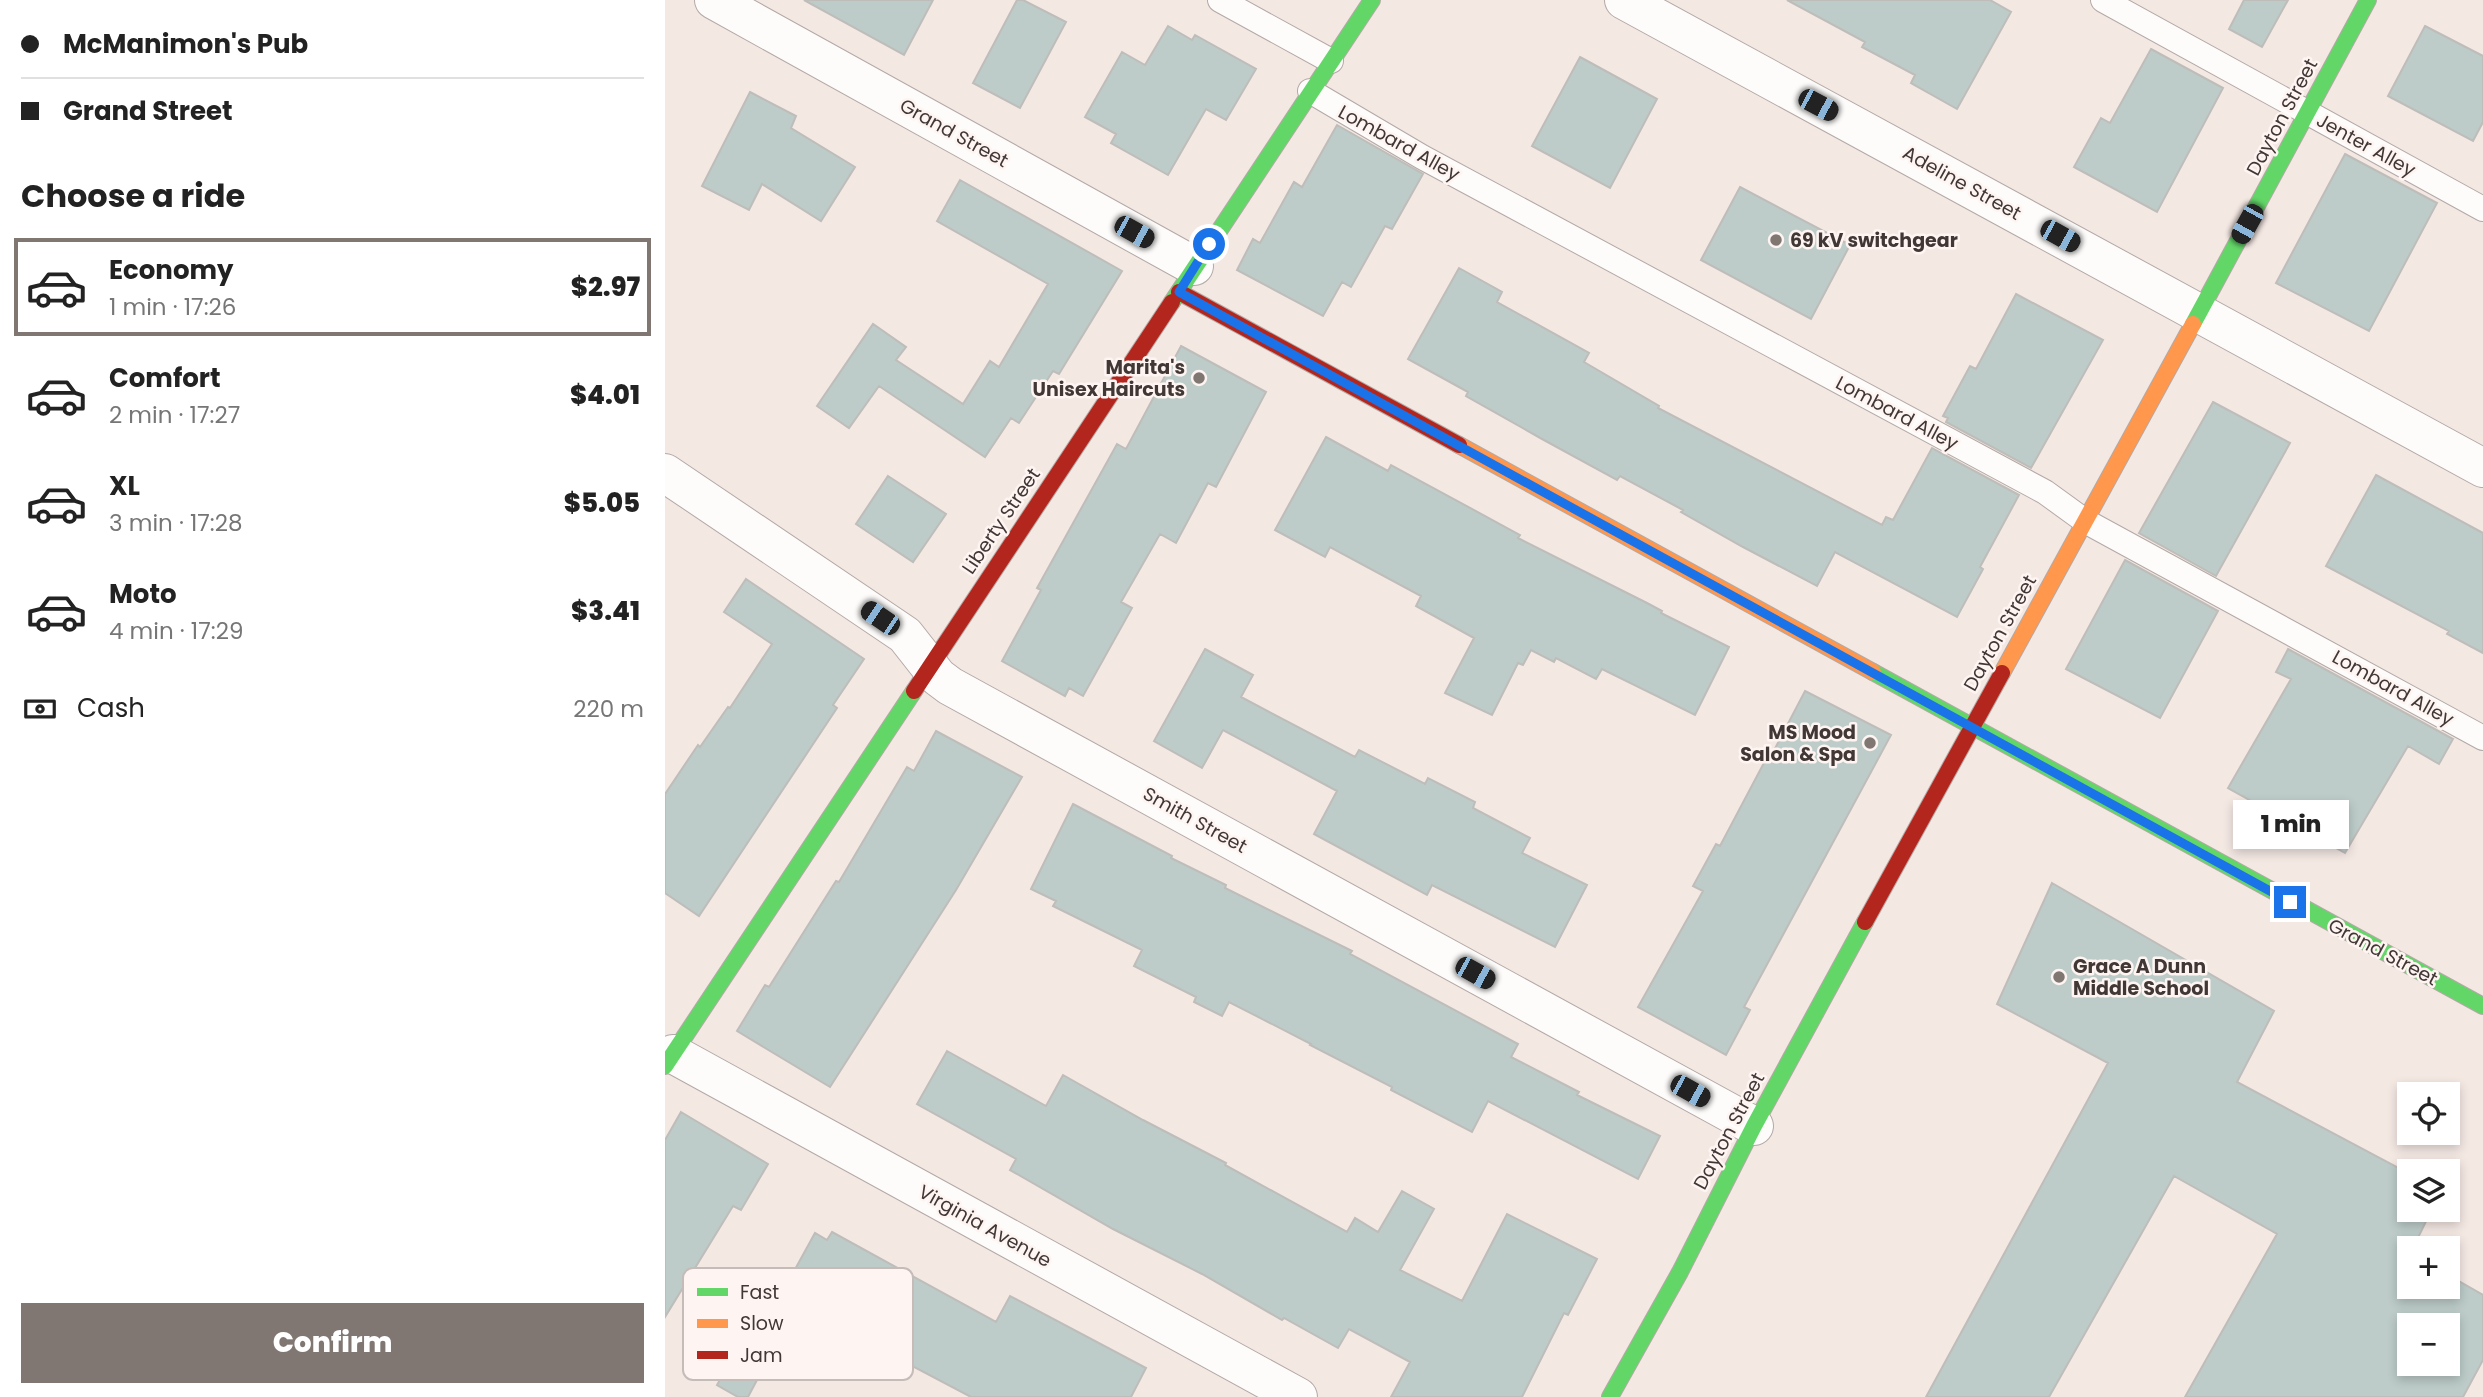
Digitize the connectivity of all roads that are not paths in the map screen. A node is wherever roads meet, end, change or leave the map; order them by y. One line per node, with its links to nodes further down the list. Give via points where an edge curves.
1 (714, 0): 11 (street, Grand Street)
2 (1220, 0): 7 (lane)
3 (1372, 0): 7 (street, Liberty Street)
4 (1625, 0): 12 (street, Adeline Street)
5 (2103, 0): 9 (lane, Jenter Alley)
6 (2368, 0): 9 (street, Dayton Street)
7 (1331, 61): 8 (street, Liberty Street)
8 (1310, 91): 11 (street, Liberty Street); 15 (lane, Lombard Alley, via 1422,157 2045,492)
9 (2308, 114): 10 (lane, Jenter Alley); 12 (street, Dayton Street)
10 (2483, 209)
11 (1186, 279): 16 (street, Liberty Street); 17 (street, Grand Street)
12 (2199, 312): 13 (street, Adeline Street); 15 (street, Dayton Street)
13 (2483, 468)
14 (665, 473): 16 (street, Smith Street, via 905,635)
15 (2085, 521): 17 (street, Dayton Street); 18 (lane, Lombard Alley)
16 (930, 667): 20 (street, Liberty Street); 21 (street, Smith Street, via 950,687)
17 (1973, 727): 19 (street, Grand Street); 21 (street, Dayton Street)
18 (2483, 738)
19 (2483, 1006)
20 (669, 1060): 22 (street, Virginia Avenue)
21 (1754, 1126): 23 (street, Dayton Street)
22 (1298, 1397)
23 (1610, 1397)

